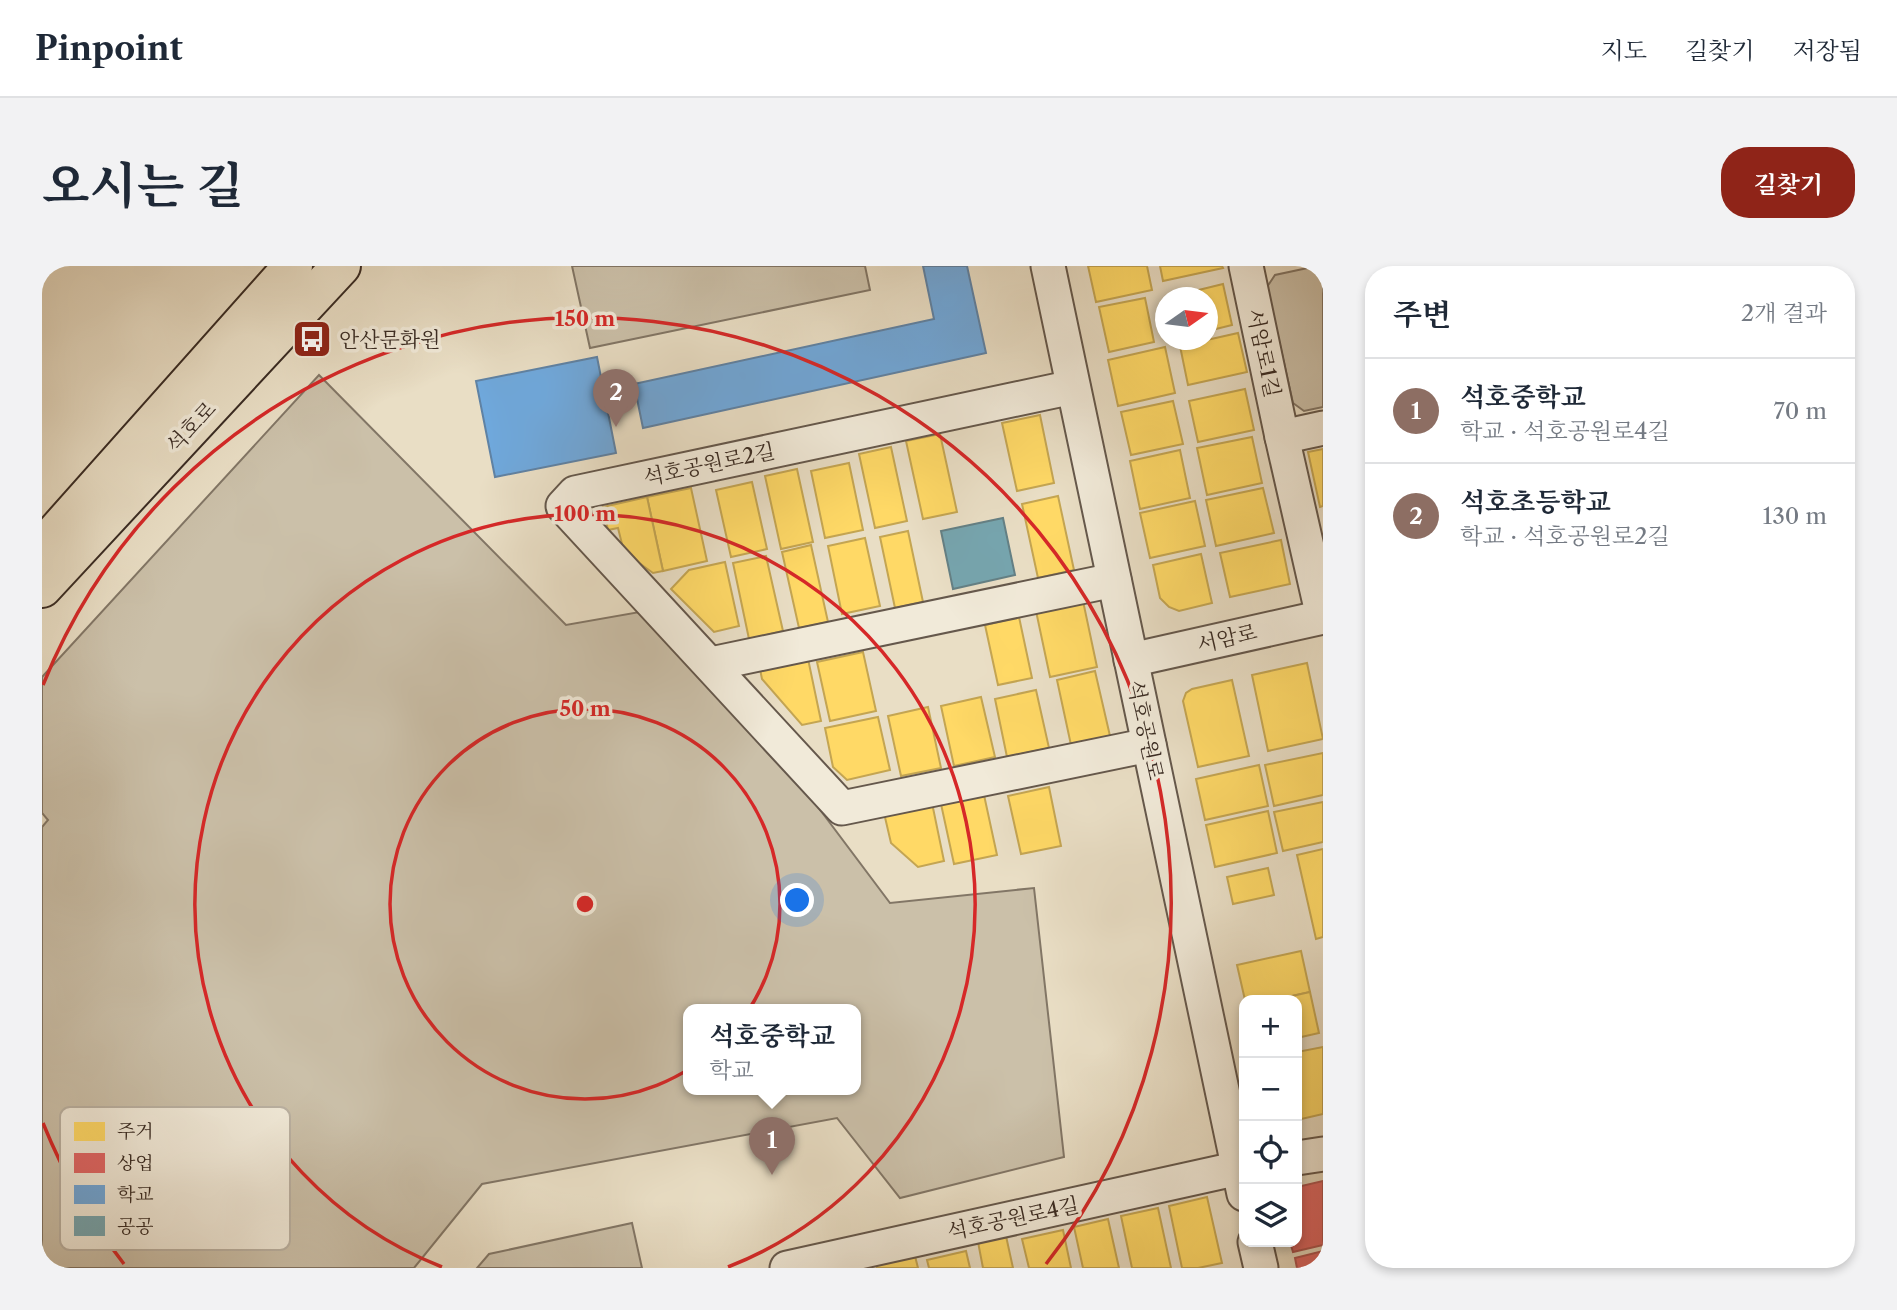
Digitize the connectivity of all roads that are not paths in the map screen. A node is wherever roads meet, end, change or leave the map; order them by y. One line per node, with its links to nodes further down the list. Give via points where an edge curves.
1 (293, 266): 8 (main road, 석호로)
2 (341, 266): 10 (main road, 석호로)
3 (1048, 266): 5 (street, 석호공원로)
4 (1253, 267): 7 (street, 서암로1길)
5 (1073, 387): 9 (street, 석호공원로); 13 (street, 석호공원로2길, via 575,493 563,506)
6 (1323, 428): 7 (street)
7 (1282, 437): 11 (street, 서암로1길)
8 (42, 548)
9 (1114, 580): 12 (street, 석호공원로); 13 (street)
10 (42, 588)
11 (1323, 617): 12 (street, 서암로)
12 (1131, 660): 14 (street, 석호공원로)
13 (711, 664): 14 (street, 석호공원로2길, via 842,808)
14 (1149, 745): 17 (street, 석호공원로)
15 (1323, 1154): 16 (street)
16 (1302, 1157)
17 (1239, 1162)
18 (1239, 1177): 20 (street, 석호공원로4길)
19 (1256, 1247): 21 (street)
20 (787, 1268)
21 (1261, 1268)

